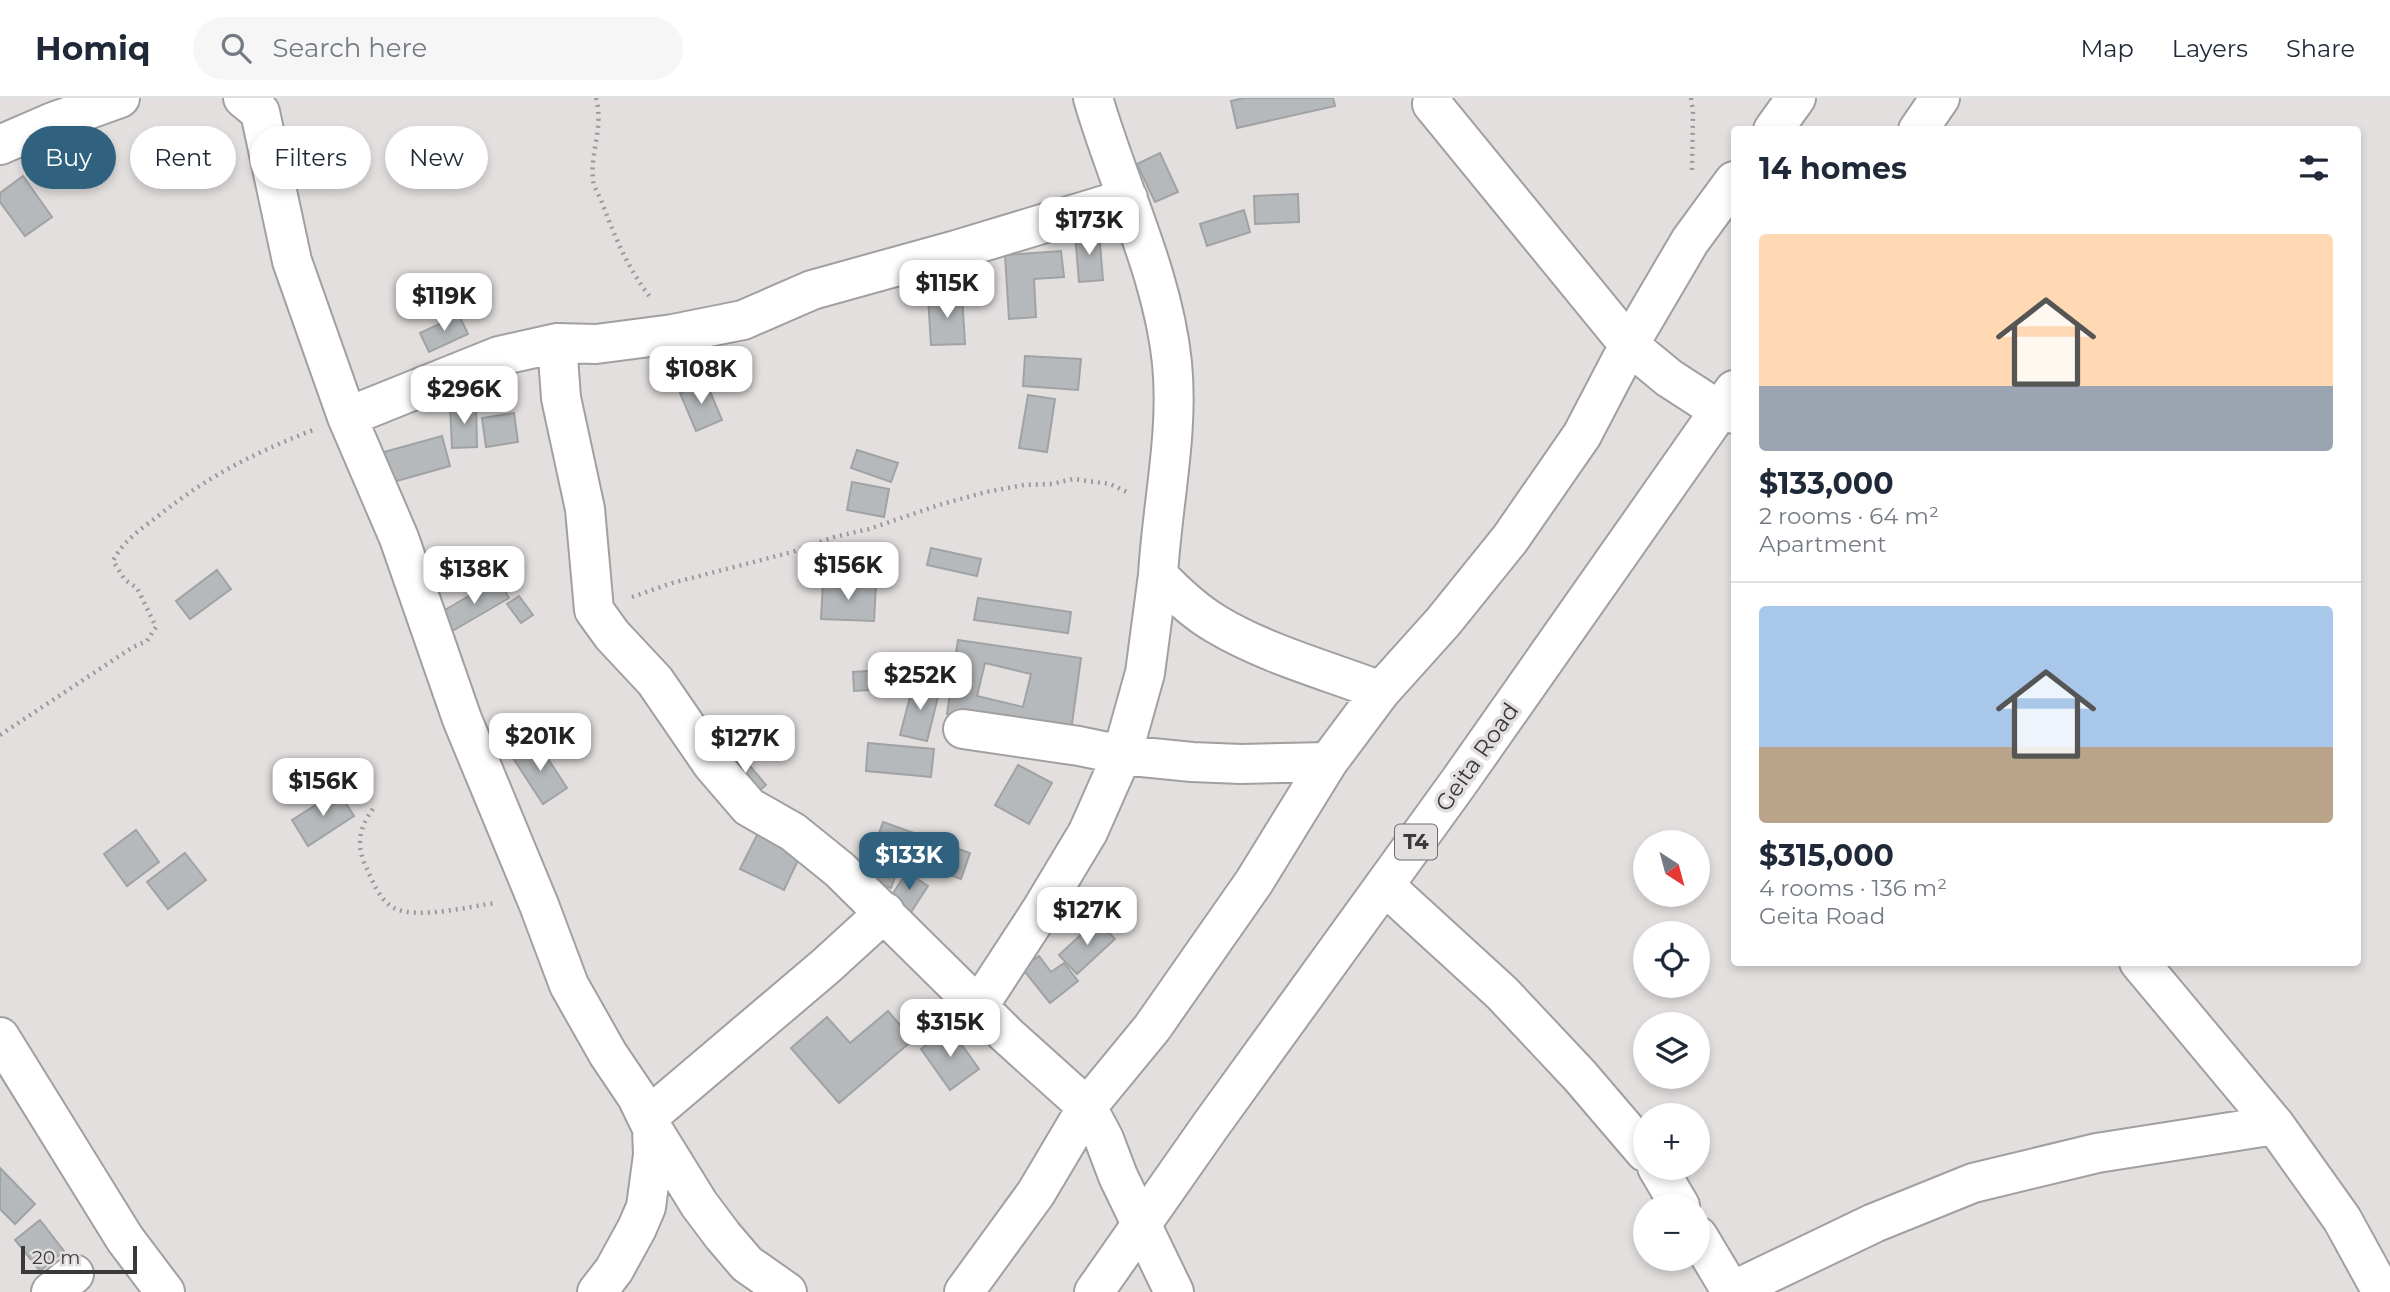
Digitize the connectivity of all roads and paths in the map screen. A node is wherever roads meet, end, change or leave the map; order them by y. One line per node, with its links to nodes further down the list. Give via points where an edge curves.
1 (120, 98): 10 (main road)
2 (596, 98): 13 (path, via 599,132 593,180 635,277)
3 (1093, 98): 12 (main road)
4 (1796, 98): 8 (main road)
5 (1940, 98): 9 (main road)
6 (255, 103): 17 (main road, via 292,261)
7 (1432, 104): 15 (main road)
8 (1776, 126)
9 (1921, 126)
10 (0, 145)
11 (1731, 185): 15 (main road, via 1690,241)
12 (1128, 198): 13 (main road, via 812,290 743,320); 18 (main road, via 1162,310 1172,363 1172,435)
13 (673, 334): 14 (main road, via 596,344)
14 (556, 343): 17 (main road, via 499,356); 20 (main road, via 561,398 585,509)
15 (1629, 345): 16 (main road, via 1669,378); 21 (main road, via 1583,435 1510,538)
16 (1729, 405): 27 (main road, Geita Road / T4)
17 (346, 417): 23 (path, via 236,463 194,487 130,538 113,561 149,610 156,627 147,641); 28 (main road, via 399,538 462,719)
18 (1161, 526): 19 (main road); 20 (path, via 1140,498 1110,484 1073,479 1024,485 939,505)
19 (1158, 575): 21 (main road, via 1213,622 1247,641); 24 (main road, via 1145,673)
20 (594, 610): 29 (main road, via 655,681 712,764 749,807 808,843)
21 (1381, 691): 25 (main road)
22 (963, 729): 24 (main road)
23 (0, 735)
24 (1122, 755): 25 (main road, via 1241,764); 31 (main road, via 1088,832)
25 (1328, 762): 33 (main road, via 1199,963)
26 (373, 809): 28 (path, via 358,845 376,888 394,908 412,913 498,903)
27 (1385, 886): 36 (main road, via 1502,993); 37 (main road, Geita Road / T4)
28 (539, 905): 34 (main road, via 569,985)
29 (885, 912): 31 (main road); 34 (main road)
30 (2142, 966): 35 (main road)
31 (978, 1007): 33 (main road)
32 (0, 1037): 39 (main road, via 125,1239)
33 (1087, 1107): 37 (main road); 42 (main road, via 1037,1193)
34 (650, 1122): 40 (main road, via 653,1155 646,1207 614,1270); 41 (main road, via 723,1236 747,1264)
35 (2275, 1125): 45 (main road, via 2097,1153 1973,1183 1874,1223); 46 (main road, via 2342,1219)
36 (1633, 1138)
37 (1141, 1226): 43 (main road, Geita Road / T4); 44 (main road)
38 (1710, 1256): 45 (main road)
39 (165, 1292)
40 (597, 1292)
41 (788, 1292)
42 (964, 1292)
43 (1094, 1292)
44 (1174, 1292)
45 (1731, 1292)
46 (2382, 1292)

